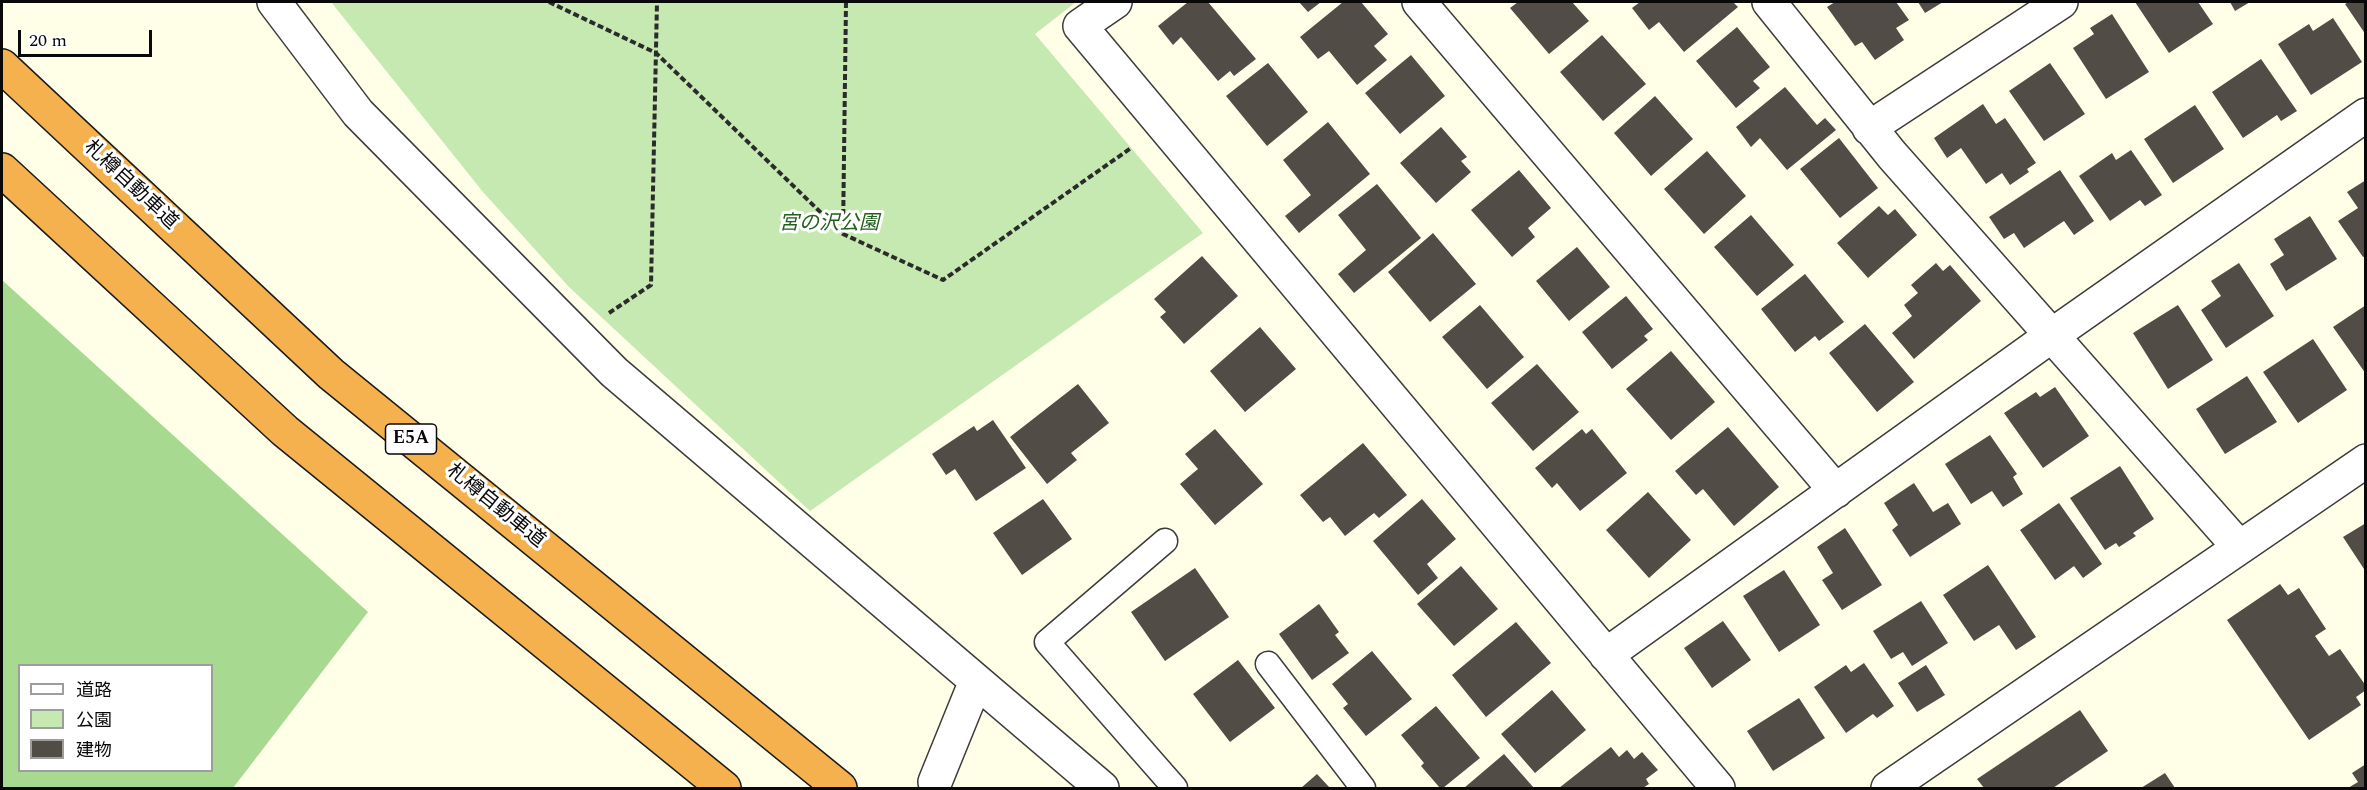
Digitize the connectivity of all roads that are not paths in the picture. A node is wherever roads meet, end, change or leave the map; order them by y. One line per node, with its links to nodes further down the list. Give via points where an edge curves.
1 (273, 2): 17 (street, via 358,113 614,372)
2 (1115, 2): 15 (street, via 1080,26)
3 (1419, 2): 12 (street)
4 (1769, 2): 8 (street)
5 (2061, 2): 8 (street)
6 (2, 66): 20 (highway, 札樽自動車道 / E5A, via 331,374)
7 (2366, 116): 10 (street)
8 (1869, 128): 10 (street)
9 (2, 170): 19 (highway, via 285,431)
10 (2051, 336): 12 (street); 14 (street)
11 (2366, 461): 14 (street)
12 (1836, 491): 15 (street)
13 (1165, 541): 22 (lane, via 1047,642)
14 (2239, 548): 25 (street)
15 (1606, 655): 24 (street)
16 (1268, 664): 23 (lane)
17 (976, 681): 18 (street); 21 (street)
18 (935, 782)
19 (724, 789)
20 (840, 789)
21 (1102, 789)
22 (1175, 789)
23 (1363, 789)
24 (1718, 789)
25 (1888, 789)

